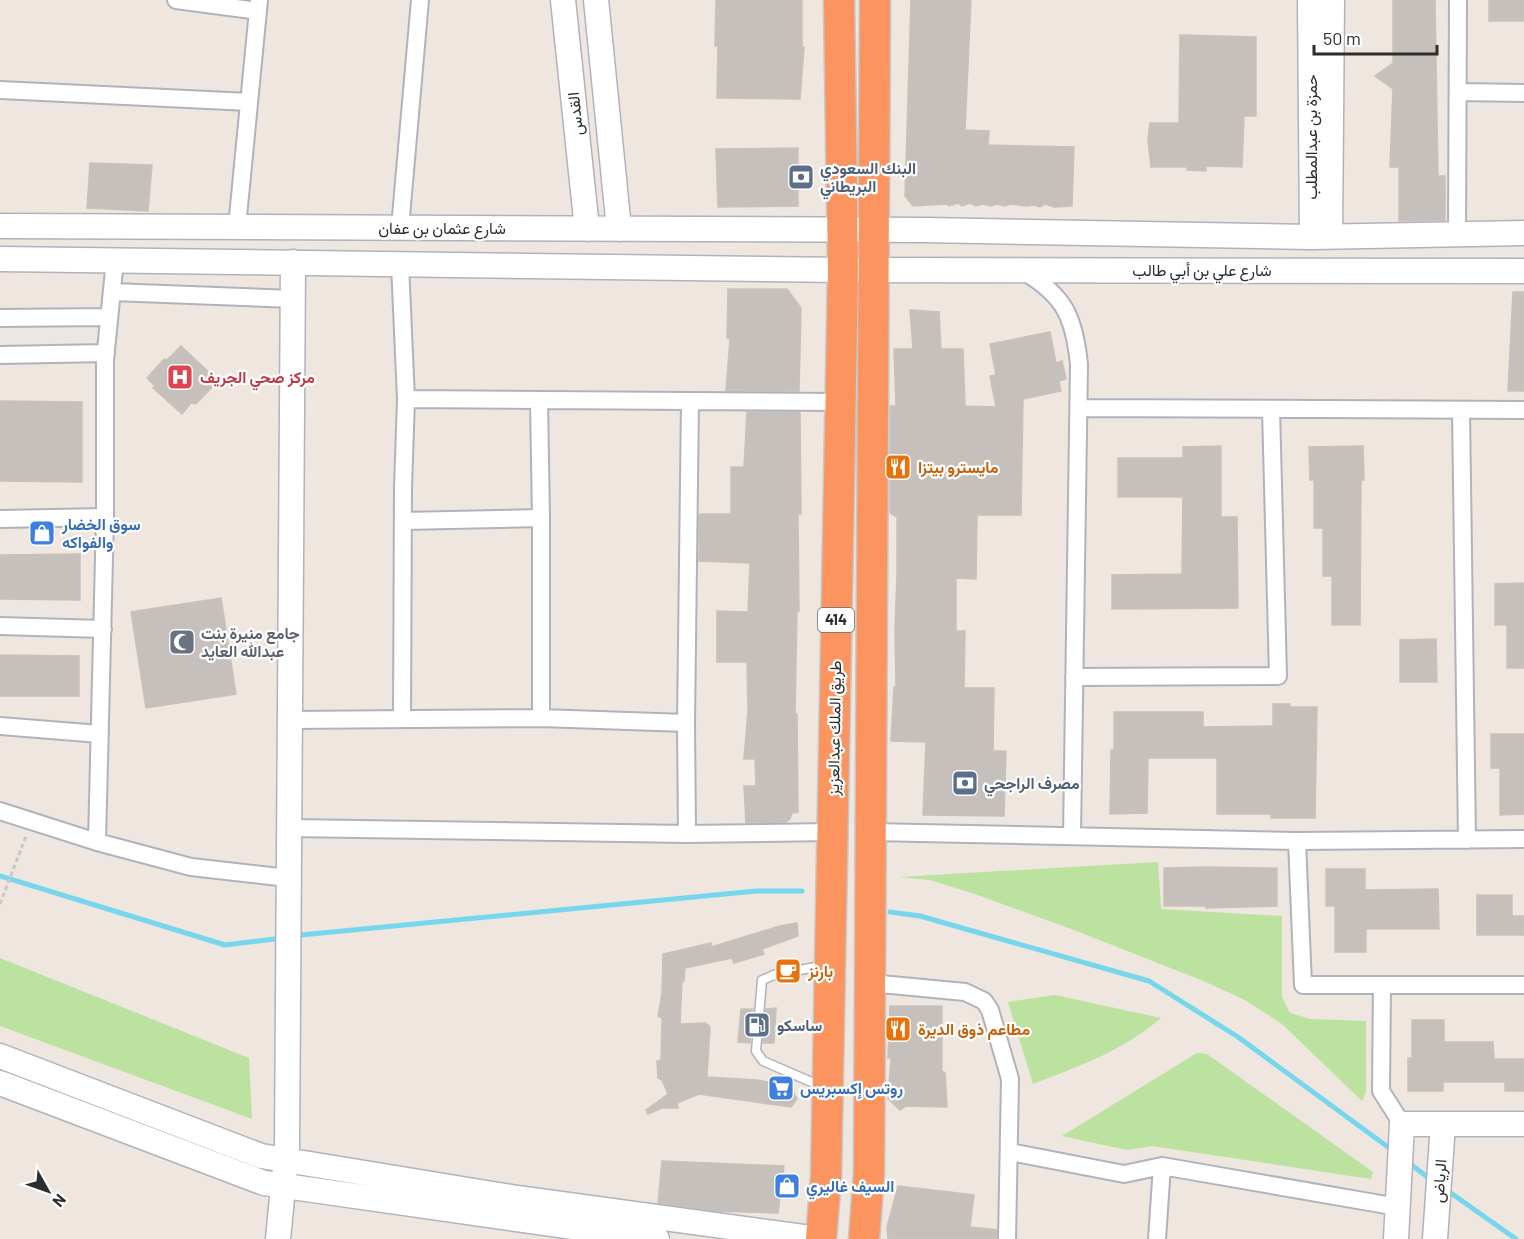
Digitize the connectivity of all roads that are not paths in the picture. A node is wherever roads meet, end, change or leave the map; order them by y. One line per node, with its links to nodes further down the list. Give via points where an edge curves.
1 (176, 0): 10 (street)
2 (420, 0): 17 (street)
3 (563, 0): 18 (street, القدس)
4 (596, 0): 19 (street, القدس)
5 (839, 0): 20 (highway, طريق الملك عبدالعزيز / 414)
6 (875, 0): 21 (highway, 414)
7 (1310, 0): 24 (street, حمزة بن عبدالمطلب)
8 (1332, 0): 24 (street, حمزة بن عبدالمطلب)
9 (1458, 0): 12 (street)
10 (258, 5): 14 (street)
11 (0, 90): 14 (street)
12 (1458, 92): 13 (street); 22 (street)
13 (1524, 93)
14 (249, 102): 16 (street)
15 (0, 226): 16 (street, شارع عثمان بن عفان)
16 (237, 227): 17 (street, شارع عثمان بن عفان)
17 (400, 228): 18 (street, شارع عثمان بن عفان)
18 (587, 229): 19 (street, شارع عثمان بن عفان)
19 (619, 229): 20 (street, شارع عثمان بن عفان)
20 (842, 230): 21 (street, شارع عثمان بن عفان); 29 (highway, طريق الملك عبدالعزيز / 414)
21 (879, 230): 24 (street, شارع علي بن أبي طالب); 30 (highway, 414)
22 (1457, 233): 23 (street, شارع علي بن أبي طالب); 24 (street, شارع علي بن أبي طالب)
23 (1524, 233)
24 (1321, 237)
25 (0, 259): 26 (street)
26 (115, 260): 27 (street); 33 (street)
27 (293, 262): 28 (street); 34 (street)
28 (400, 264): 29 (street); 39 (street)
29 (843, 270): 30 (street); 42 (highway, طريق الملك عبدالعزيز / 414)
30 (877, 270): 31 (street, شارع علي بن أبي طالب); 63 (highway, 414)
31 (1021, 270): 32 (street, شارع علي بن أبي طالب); 43 (street, via 1044,283 1069,316 1080,364)
32 (1524, 271)
33 (112, 292): 34 (street); 35 (street)
34 (293, 298): 56 (street)
35 (109, 317): 36 (street); 37 (street)
36 (0, 318)
37 (106, 353): 38 (street); 47 (street)
38 (0, 355)
39 (406, 399): 40 (street); 50 (street)
40 (539, 401): 41 (street); 48 (street)
41 (690, 401): 42 (street); 57 (street)
42 (840, 402): 62 (highway, طريق الملك عبدالعزيز / 414)
43 (1079, 408): 44 (street); 53 (street)
44 (1271, 409): 45 (street); 53 (street, via 1278,676)
45 (1461, 410): 46 (street); 67 (street)
46 (1524, 410)
47 (105, 517): 49 (street); 52 (street)
48 (541, 518): 50 (street); 55 (street)
49 (0, 519)
50 (404, 521): 54 (street)
51 (0, 626): 52 (street)
52 (103, 629): 59 (street)
53 (1074, 677): 65 (street)
54 (402, 718): 55 (street); 56 (street)
55 (541, 718): 57 (street)
56 (289, 720): 61 (street)
57 (686, 723): 64 (street)
58 (0, 726): 59 (street)
59 (100, 734): 69 (street)
60 (0, 811): 69 (street)
61 (289, 828): 64 (street); 70 (street)
62 (832, 832): 64 (street); 71 (highway, طريق الملك عبدالعزيز / 414)
63 (871, 832): 65 (street); 72 (highway, 414)
64 (687, 834)
65 (1072, 836): 68 (street)
66 (1524, 839): 67 (street)
67 (1467, 840): 68 (street)
68 (1297, 841): 73 (street, via 1303,985)
69 (97, 842): 70 (street, via 191,867)
70 (288, 878): 82 (street)
71 (830, 964): 77 (highway, طريق الملك عبدالعزيز / 414); 77 (lane, via 762,980 756,1050 763,1061)
72 (870, 983): 81 (street, via 965,992 984,1001 1010,1079); 90 (highway, 414, via 869,1173)
73 (1382, 985): 74 (street); 78 (street, via 1382,1091)
74 (1524, 985)
75 (0, 1056): 82 (street, via 261,1156)
76 (1, 1087): 84 (street, via 264,1183)
77 (827, 1088): 89 (highway, طريق الملك عبدالعزيز / 414, via 826,1178)
78 (1402, 1124): 79 (street); 85 (street)
79 (1443, 1124): 80 (street); 94 (street, الرياض)
80 (1524, 1124)
81 (1010, 1152): 83 (street, via 1124,1174); 91 (street)
82 (286, 1160): 84 (street); 86 (street)
83 (1162, 1166): 85 (street); 92 (street)
84 (284, 1186): 86 (street); 87 (street)
85 (1398, 1207): 93 (street)
86 (526, 1220): 88 (street); 89 (street)
87 (278, 1239)
88 (657, 1239)
89 (819, 1239)
90 (864, 1239)
91 (1007, 1239)
92 (1157, 1239)
93 (1396, 1239)
94 (1435, 1239)

